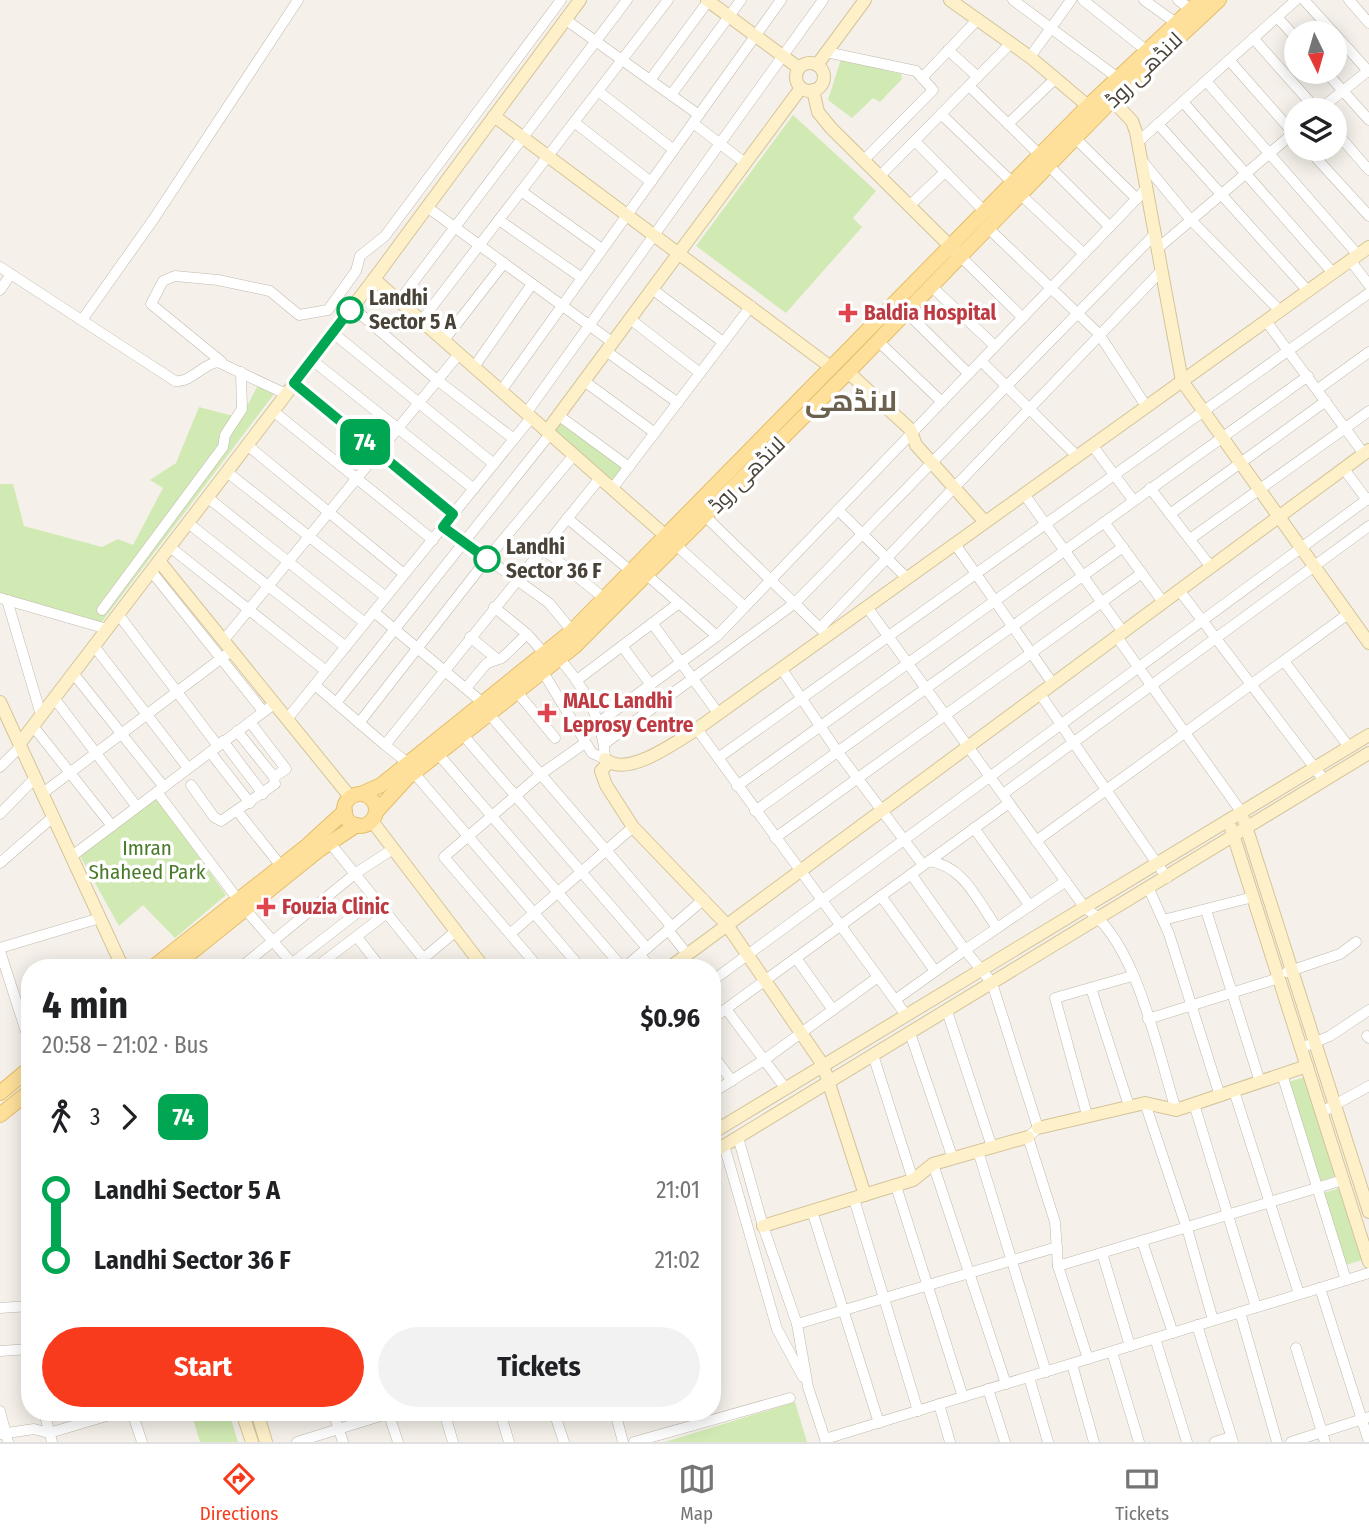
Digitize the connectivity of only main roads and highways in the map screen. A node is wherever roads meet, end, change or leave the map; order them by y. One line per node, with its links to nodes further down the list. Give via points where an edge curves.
1 (1219, 0): 3 (main road, لانڈھی روڈ, via 1075,138)
2 (1190, 3): 3 (main road, لانڈھی روڈ, via 1176,23 1088,106)
3 (1044, 160): 4 (main road, لانڈھی روڈ)
4 (1016, 188): 5 (main road, لانڈھی روڈ, via 984,211); 5 (main road, لانڈھی روڈ, via 988,228)
5 (954, 251): 6 (main road, لانڈھی روڈ, via 832,368); 6 (main road, لانڈھی روڈ, via 931,286 848,372 706,517)
6 (672, 541): 7 (main road, لانڈھی روڈ, via 632,572); 7 (main road, لانڈھی روڈ, via 648,576)
7 (552, 655): 8 (main road, لانڈھی روڈ); 8 (main road, لانڈھی روڈ, via 543,672)
8 (486, 709): 9 (main road, لانڈھی روڈ); 9 (main road, لانڈھی روڈ, via 439,755)
9 (411, 768): 10 (main road, لانڈھی روڈ); 11 (main road, لانڈھی روڈ)
10 (352, 801): 11 (main road, via 374,802); 12 (main road, via 348,820); 13 (main road, لانڈھی روڈ)
11 (374, 816): 12 (main road, لانڈھی روڈ)
12 (357, 825): 13 (main road, لانڈھی روڈ)
13 (242, 905): 14 (main road, لانڈھی روڈ); 15 (main road, لانڈھی روڈ)
14 (165, 959)
15 (182, 959)
16 (21, 1076): 17 (main road)
17 (0, 1093)
18 (21, 1098): 19 (main road)
19 (0, 1115)

